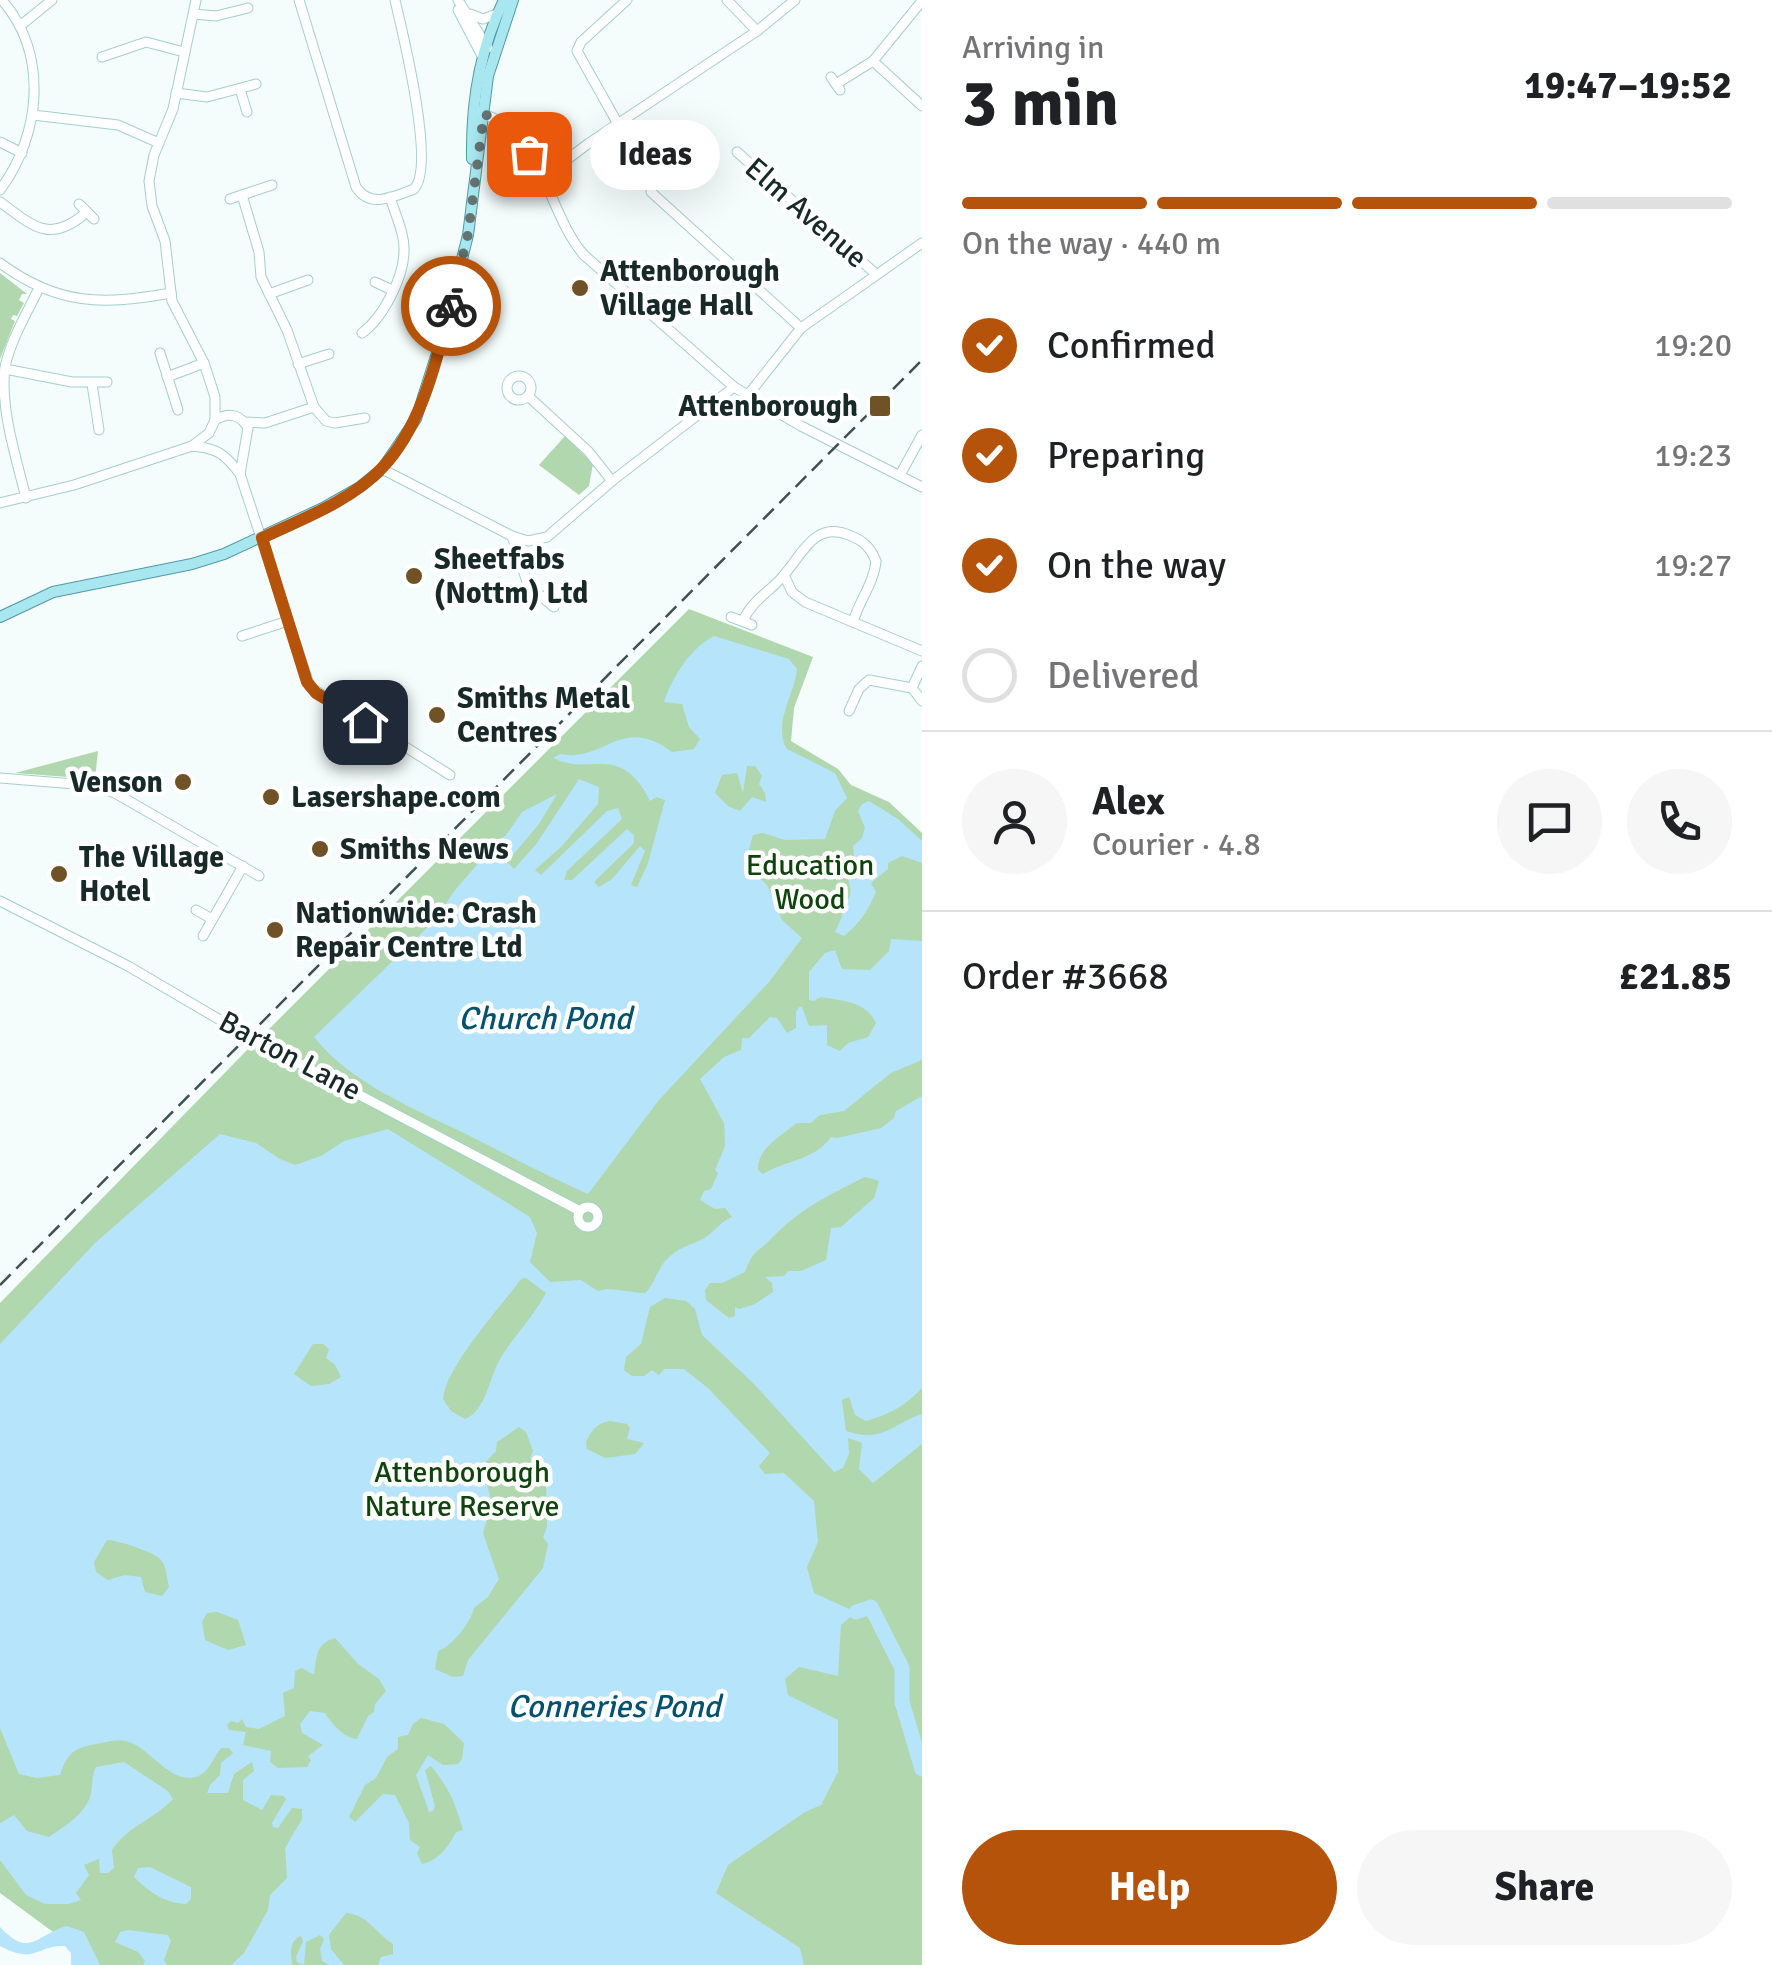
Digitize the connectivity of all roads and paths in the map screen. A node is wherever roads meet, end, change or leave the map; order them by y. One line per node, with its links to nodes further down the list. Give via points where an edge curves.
1 (52, 0): 16 (street)
2 (196, 0): 14 (street)
3 (299, 0): 40 (street, via 356,187 370,200)
4 (395, 0): 40 (street, via 417,108 422,176 416,187)
5 (458, 0): 15 (street, via 474,18); 19 (street)
6 (504, 0): 15 (main road)
7 (514, 0): 19 (main road)
8 (627, 0): 30 (street, via 577,52)
9 (727, 0): 17 (street)
10 (795, 0): 17 (street)
11 (1, 1): 16 (street)
12 (922, 1): 21 (street)
13 (248, 8): 14 (street)
14 (194, 14): 18 (street)
15 (498, 14): 19 (main road)
16 (20, 26): 29 (street, via 33,70)
17 (757, 31): 30 (street)
18 (184, 52): 20 (street, via 142,42); 25 (street)
19 (487, 52): 28 (main road)
20 (102, 57)
21 (873, 62): 23 (street); 26 (street)
22 (256, 84): 24 (street)
23 (835, 84)
24 (240, 89): 25 (street, via 207,97); 27 (street)
25 (176, 93): 32 (street)
26 (922, 106)
27 (247, 112)
28 (478, 113): 35 (street, via 504,123); 85 (main road, via 464,254 412,426)
29 (33, 114): 32 (street, via 118,126); 34 (street)
30 (618, 124): 35 (street)
31 (0, 142): 34 (street)
32 (158, 143): 51 (street, via 149,181)
33 (737, 152): 46 (street, Elm Avenue)
34 (22, 153): 37 (street)
35 (544, 177): 63 (street, via 577,247)
36 (272, 185): 39 (street)
37 (0, 190)
38 (650, 192): 53 (street)
39 (242, 195): 41 (street); 52 (street)
40 (390, 198): 50 (street, via 404,248)
41 (230, 199)
42 (0, 202): 43 (street, via 50,230 71,225)
43 (86, 211)
44 (922, 243): 46 (street)
45 (0, 264): 49 (street)
46 (876, 274): 53 (street)
47 (308, 280): 52 (street)
48 (376, 282): 50 (street)
49 (40, 288): 51 (street, via 97,302); 59 (street)
50 (392, 290): 54 (street)
51 (171, 293): 57 (street)
52 (269, 294): 58 (street)
53 (801, 328): 64 (street)
54 (362, 333)
55 (160, 353): 60 (street)
56 (330, 354): 58 (street)
57 (204, 363): 60 (street); 66 (street)
58 (298, 364): 67 (street)
59 (5, 368): 62 (street); 83 (street)
60 (167, 377): 68 (street)
61 (107, 382): 62 (street)
62 (92, 384): 72 (street)
63 (734, 387): 64 (street); 88 (street)
64 (748, 395): 87 (street)
65 (528, 396): 88 (street)
66 (216, 397): 69 (street); 71 (street)
67 (314, 407): 74 (street); 75 (street, via 326,421)
68 (178, 410)
69 (228, 415): 71 (street); 73 (street)
70 (364, 418): 75 (street)
71 (215, 420): 76 (street)
72 (101, 422)
73 (244, 422): 74 (street); 77 (street)
74 (264, 423): 77 (street)
75 (347, 423): 78 (street)
76 (210, 434): 80 (street); 82 (street)
77 (249, 434): 81 (street)
78 (351, 435)
79 (922, 435): 87 (street)
80 (192, 446): 82 (street); 90 (street)
81 (243, 448): 82 (street); 86 (street)
82 (220, 451): 86 (street)
83 (15, 452): 84 (street); 90 (street)
84 (0, 455)
85 (382, 469): 92 (street); 93 (main road)
86 (240, 474): 93 (street)
87 (900, 475): 89 (street)
88 (612, 481): 94 (street, via 547,537)
89 (922, 488)
90 (26, 498): 91 (street)
91 (0, 503)
92 (512, 536): 94 (street); 95 (street)
93 (262, 538): 98 (main road, via 192,564 52,592); 100 (street)
94 (528, 541): 95 (street)
95 (518, 553): 97 (street, via 528,585)
96 (784, 575): 99 (street, via 753,603 748,623); 101 (street, via 806,602); 101 (street, via 822,532 863,541 876,570)
97 (554, 607)
98 (0, 617)
99 (731, 617)
100 (288, 621): 102 (street); 108 (street, via 310,687)
101 (853, 622): 103 (street)
102 (242, 636)
103 (922, 651)
104 (922, 666): 105 (street)
105 (912, 688): 106 (street); 107 (street, via 870,680)
106 (922, 701)
107 (848, 711)
108 (450, 776)
109 (0, 778): 110 (street, via 115,792)
110 (242, 866): 111 (street); 114 (street)
111 (259, 876)
112 (0, 901): 116 (street, Barton Lane)
113 (196, 910): 114 (street)
114 (212, 919): 115 (street)
115 (203, 936)
116 (580, 1211)

